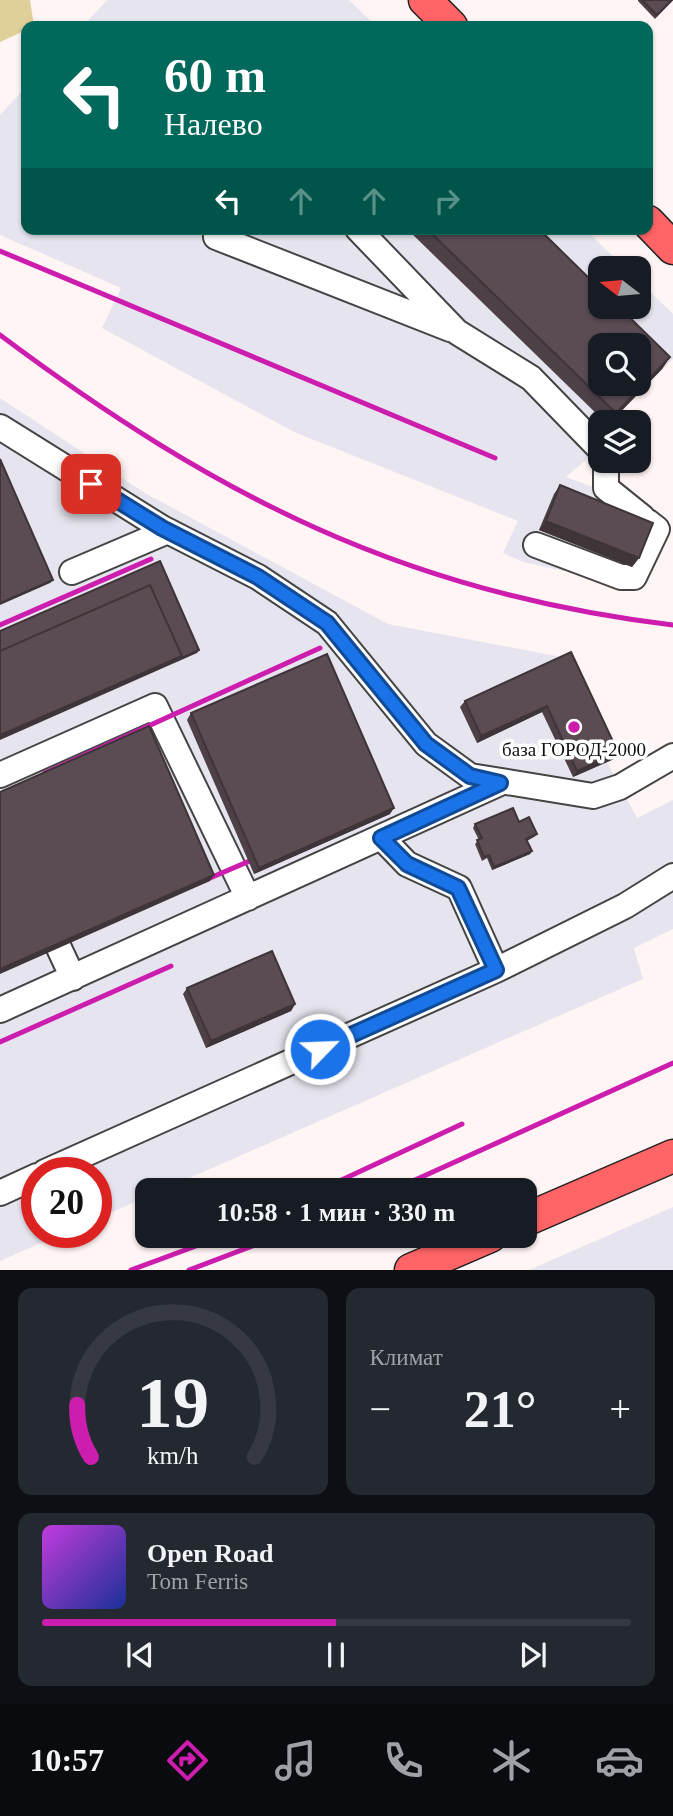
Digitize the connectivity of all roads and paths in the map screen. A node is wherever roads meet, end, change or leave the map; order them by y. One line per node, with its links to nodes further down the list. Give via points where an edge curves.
1 (425, 0): 2 (main road)
2 (447, 21)
3 (653, 227): 6 (main road)
4 (364, 235): 7 (street)
5 (216, 237): 7 (street)
6 (673, 248)
7 (457, 331): 9 (street, via 531,378)
8 (0, 427): 13 (street)
9 (588, 437)
10 (606, 473): 12 (street, via 606,488)
11 (589, 498): 12 (street)
12 (659, 529): 14 (street, via 639,571 628,578)
13 (169, 531): 15 (street); 18 (street, via 258,577 327,623 426,744 470,776)
14 (537, 545)
15 (72, 572)
16 (673, 755): 18 (street, via 620,787 593,796)
17 (0, 775): 22 (street, via 155,706)
18 (500, 783): 19 (street)
19 (381, 838): 22 (street); 23 (street, via 407,864 458,888)
20 (673, 876): 23 (street, via 625,906)
21 (35, 897): 24 (street)
22 (248, 898): 24 (street)
23 (496, 970): 27 (street)
24 (73, 978): 25 (street)
25 (0, 1010)
26 (673, 1156): 30 (main road)
27 (78, 1157)
28 (21, 1183): 29 (street)
29 (0, 1193)
30 (537, 1215)
31 (462, 1248): 32 (main road)
32 (411, 1270)

